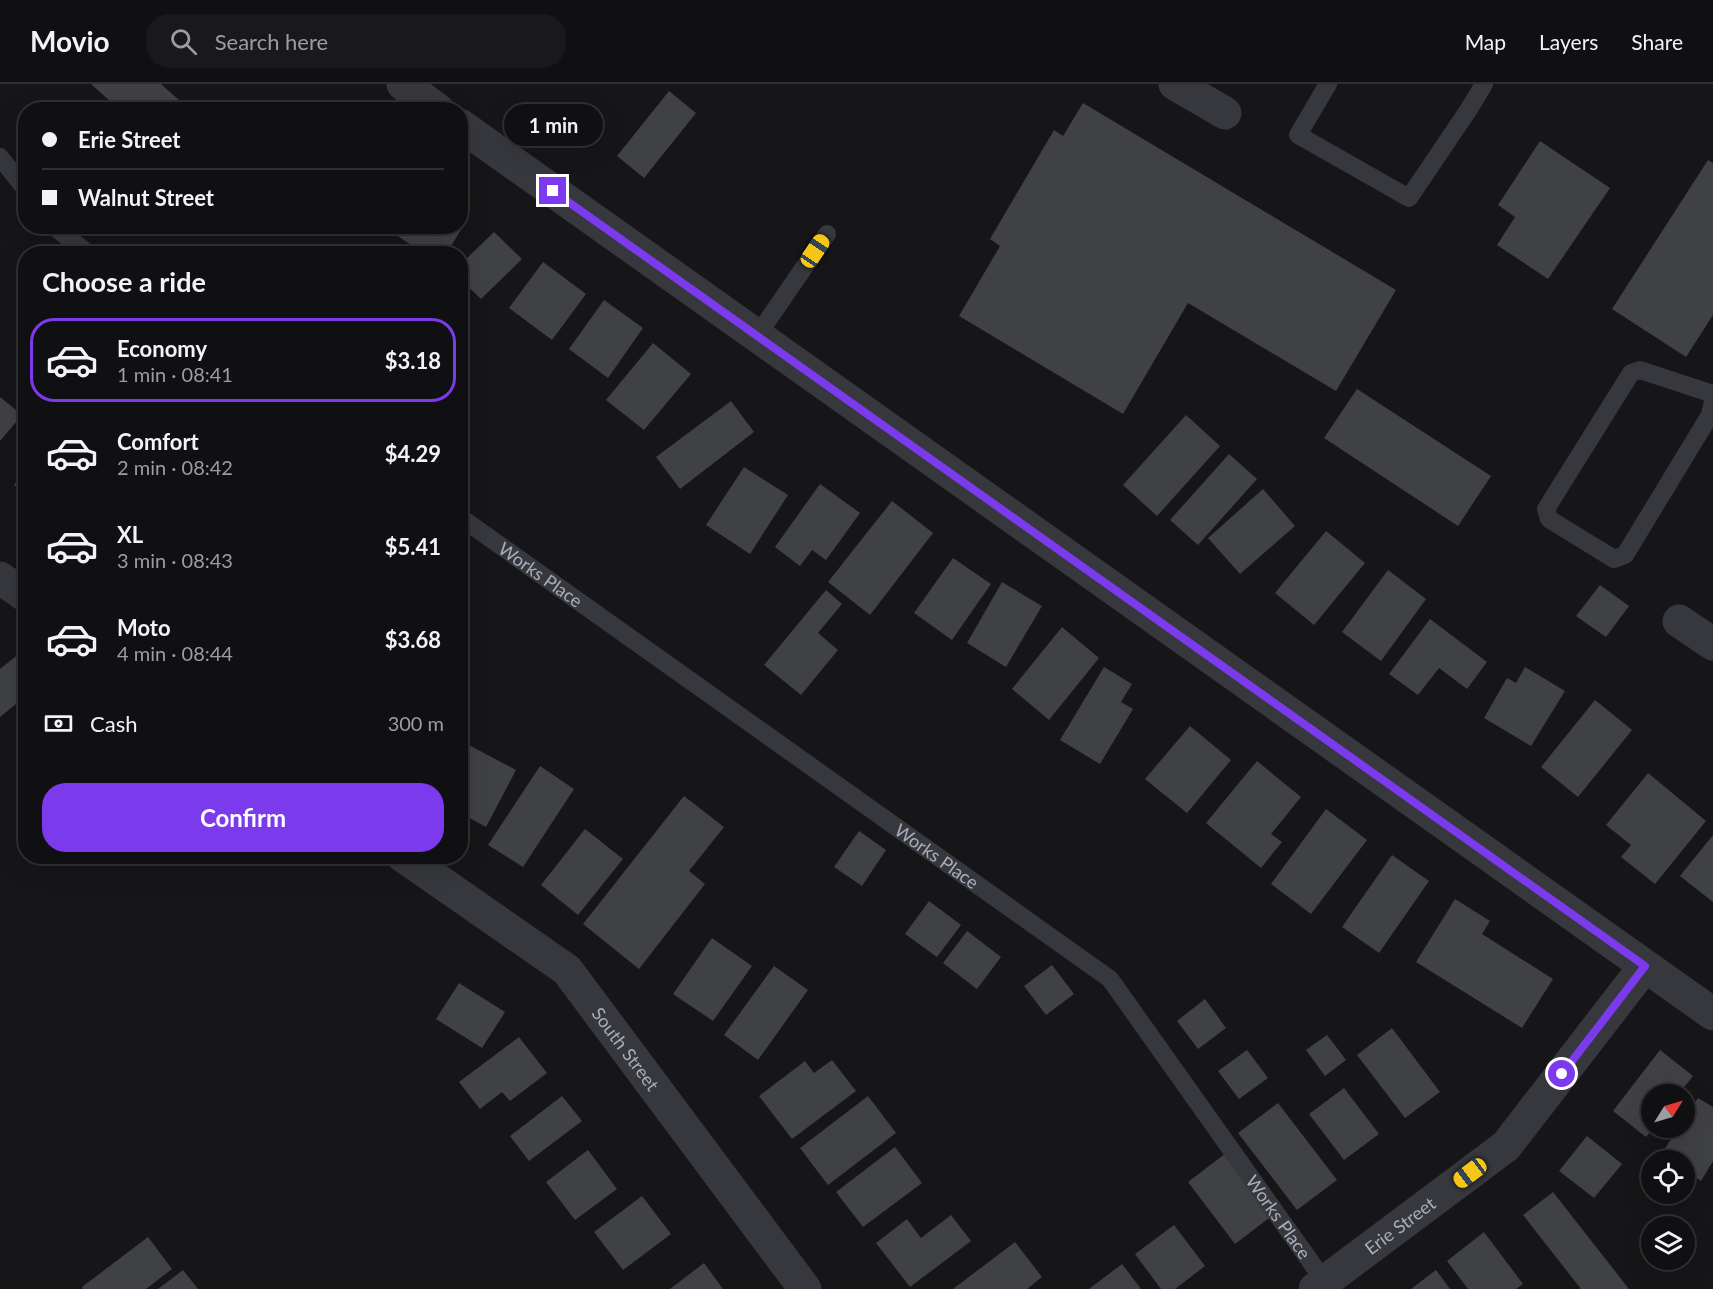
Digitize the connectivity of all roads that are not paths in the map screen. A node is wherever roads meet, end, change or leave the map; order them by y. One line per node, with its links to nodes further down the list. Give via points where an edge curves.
1 (403, 84): 5 (street)
2 (1175, 84): 6 (street)
3 (1328, 84): 4 (lane, via 1298,135 1409,198)
4 (1484, 84)
5 (427, 102)
6 (1225, 113)
7 (468, 131): 13 (street)
8 (0, 157): 9 (lane)
9 (18, 180)
10 (63, 234): 12 (lane)
11 (827, 234): 13 (lane)
12 (79, 246)
13 (757, 336): 22 (street)
14 (1713, 394): 15 (lane, via 1640,370 1630,374 1546,509 1549,519 1614,559 1625,555 1710,416)
15 (1713, 401)
16 (468, 523): 24 (lane, Works Place, via 1110,979)
17 (0, 578): 18 (street)
18 (18, 590)
19 (1679, 621): 20 (street)
20 (1713, 644)
21 (415, 864): 25 (street, South Street, via 567,970)
22 (1645, 966): 23 (street); 24 (street, Erie Street, via 1506,1146)
23 (1713, 1014)
24 (1320, 1285)
25 (805, 1289)

